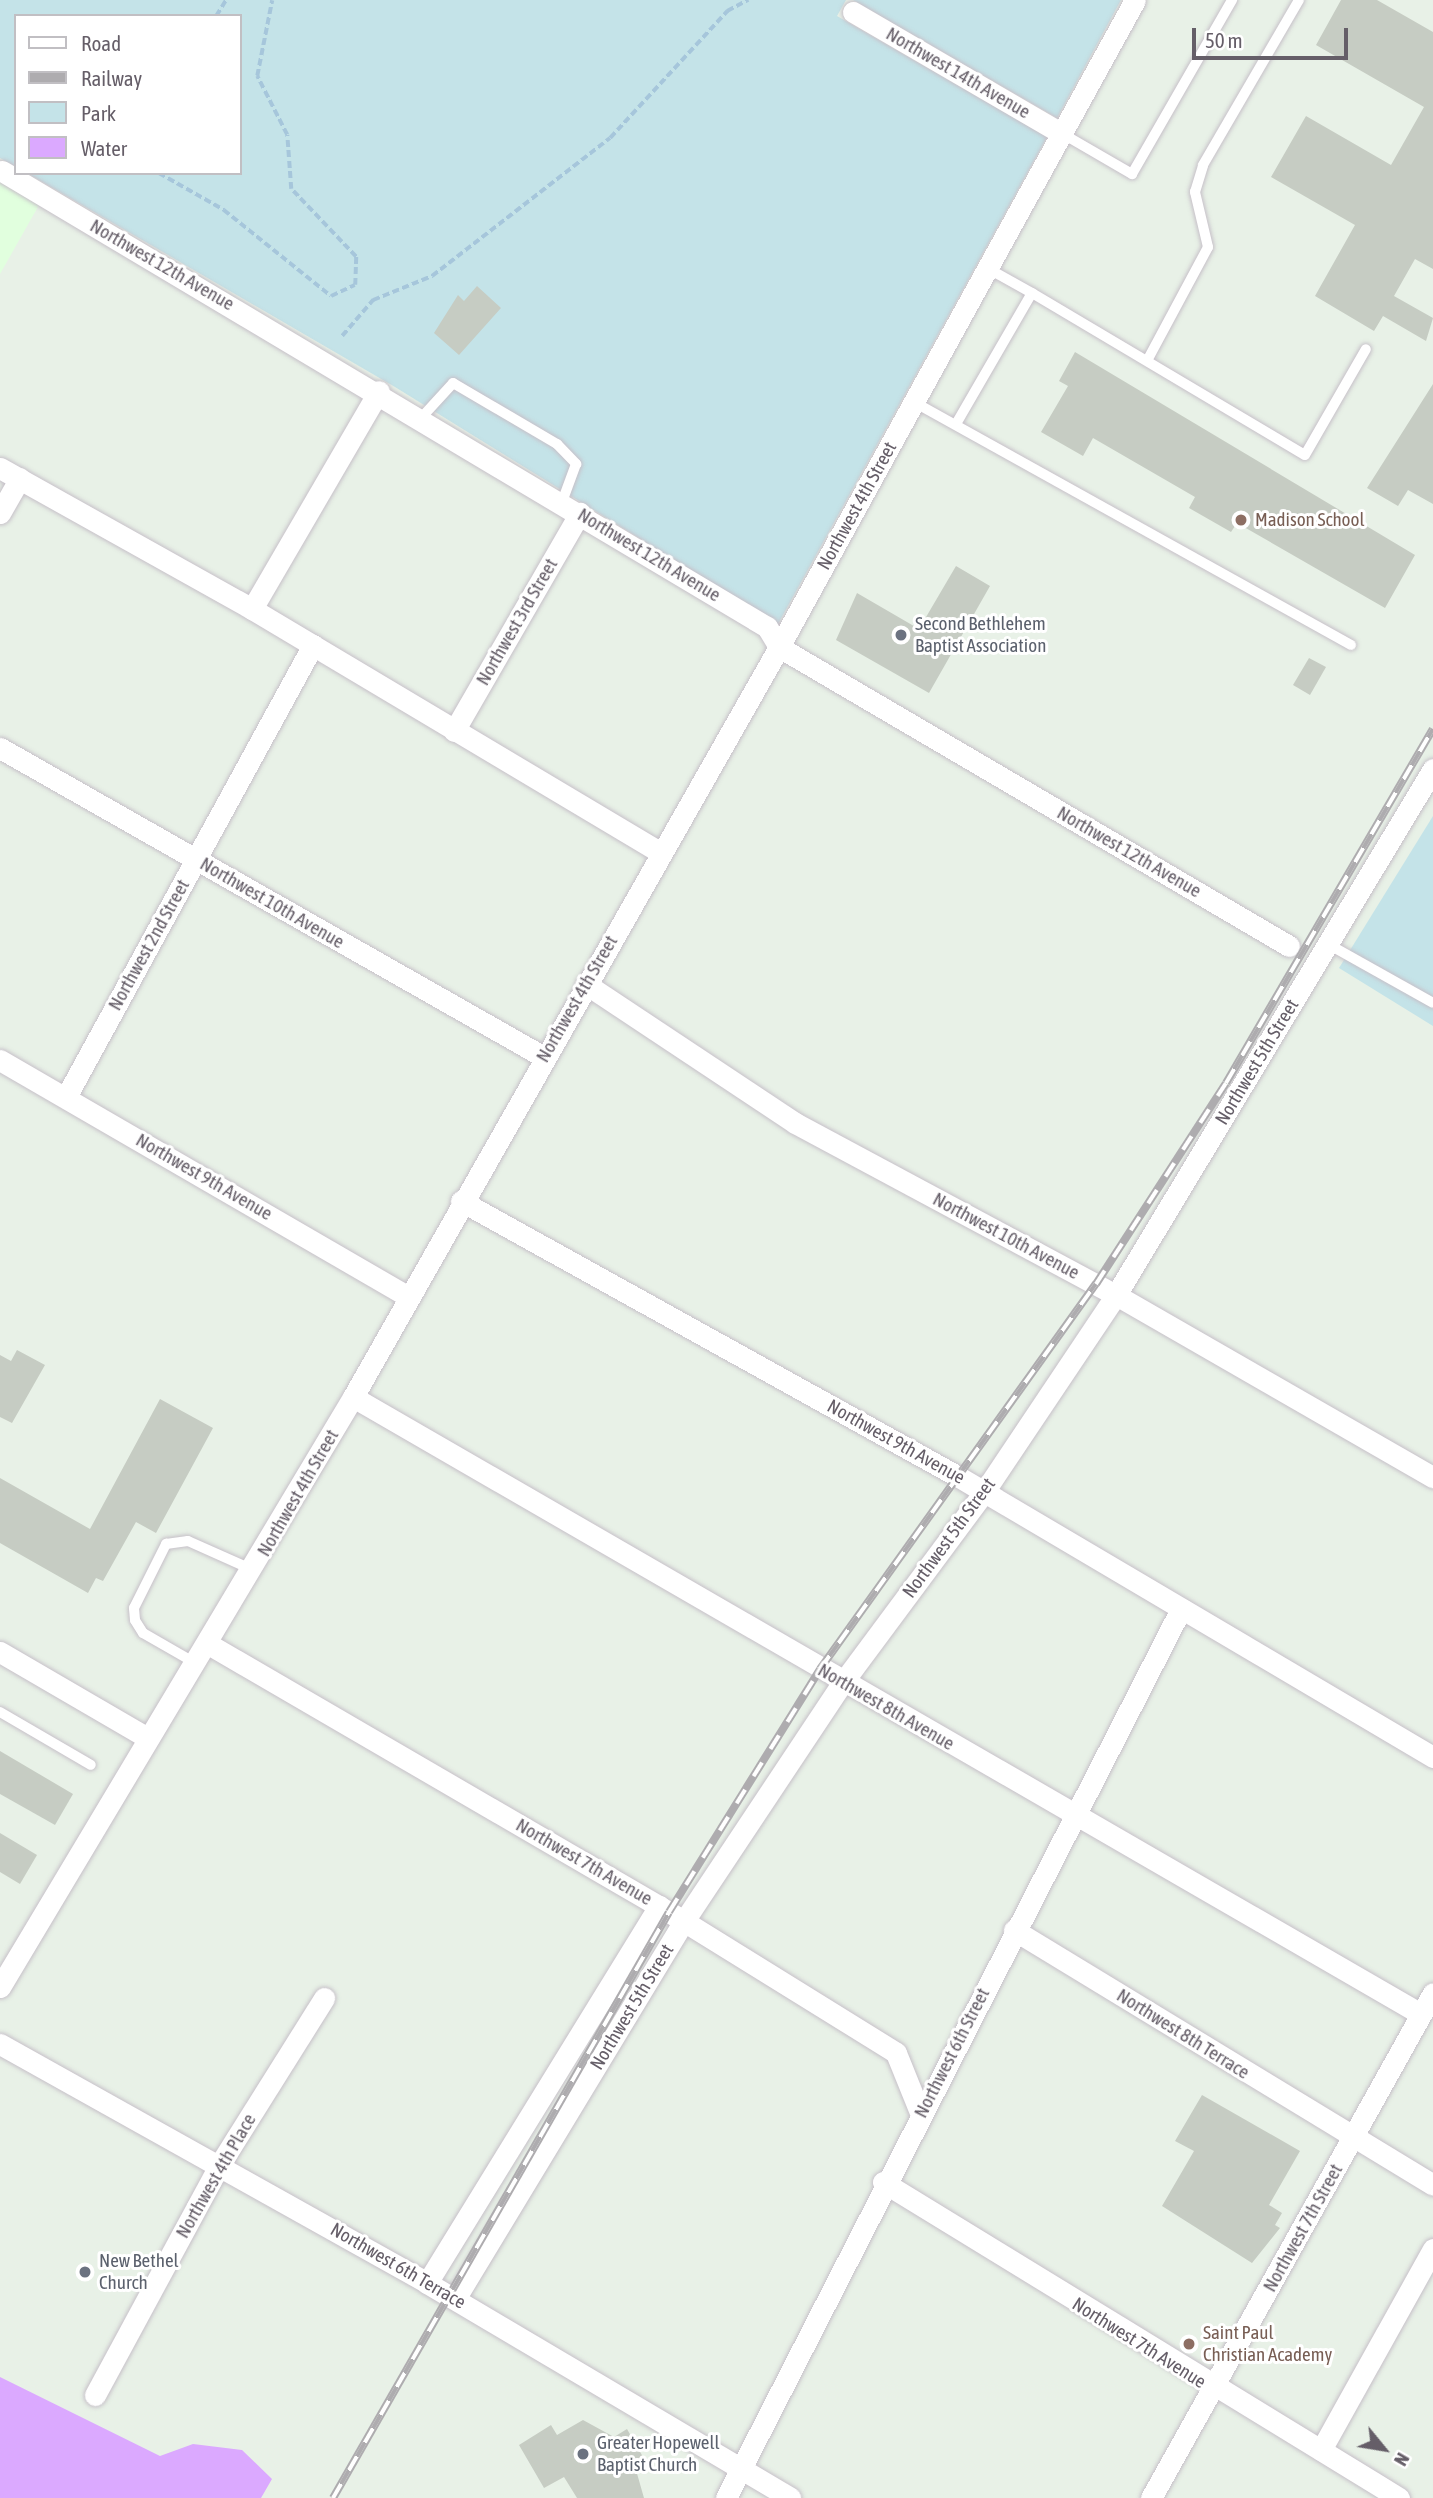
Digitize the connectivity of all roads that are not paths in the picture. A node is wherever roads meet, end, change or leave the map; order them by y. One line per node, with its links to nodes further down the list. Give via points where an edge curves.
1 (1135, 0): 5 (street, Northwest 4th Street)
2 (1233, 0): 5 (lane, via 1132,174)
3 (1299, 0): 10 (lane, via 1203,165 1195,192 1208,247)
4 (853, 12): 5 (street, Northwest 14th Avenue)
5 (1063, 134): 7 (street, Northwest 4th Street)
6 (2, 171): 11 (street, Northwest 12th Avenue)
7 (989, 269): 8 (lane); 12 (street, Northwest 4th Street)
8 (1032, 293): 10 (lane); 14 (lane)
9 (1366, 349): 10 (lane, via 1305,455 1162,375)
10 (1148, 359)
11 (379, 391): 13 (street, Northwest 12th Avenue); 19 (street)
12 (914, 402): 14 (lane); 22 (street, Northwest 4th Street)
13 (422, 417): 17 (street, Northwest 12th Avenue); 17 (lane, via 453,383 546,437 576,464)
14 (956, 424): 21 (lane)
15 (0, 468): 16 (street)
16 (20, 478): 18 (street); 19 (street)
17 (571, 508): 22 (street, Northwest 12th Avenue, via 767,627); 23 (street, Northwest 3rd Street)
18 (0, 513)
19 (252, 609): 20 (street)
20 (313, 645): 23 (street); 27 (street, Northwest 2nd Street)
21 (1351, 645)
22 (779, 647): 26 (street, Northwest 4th Street); 29 (street, Northwest 12th Avenue)
23 (454, 731): 26 (street)
24 (0, 748): 27 (street, Northwest 10th Avenue)
25 (1433, 769): 28 (street, Northwest 5th Street)
26 (661, 853): 30 (street, Northwest 4th Street)
27 (196, 859): 32 (street, Northwest 10th Avenue); 34 (street, Northwest 2nd Street)
28 (1328, 944): 31 (lane); 36 (street, Northwest 5th Street)
29 (1289, 946)
30 (586, 984): 32 (street, Northwest 4th Street); 36 (street, Northwest 10th Avenue, via 795,1123)
31 (1433, 1003)
32 (544, 1057): 35 (street, Northwest 4th Street)
33 (0, 1060): 34 (street, Northwest 9th Avenue)
34 (66, 1097): 37 (street, Northwest 9th Avenue)
35 (461, 1201): 37 (street, Northwest 4th Street); 40 (street, Northwest 9th Avenue)
36 (1116, 1295): 39 (street, Northwest 10th Avenue); 40 (street, Northwest 5th Street)
37 (407, 1296): 38 (street, Northwest 4th Street)
38 (353, 1397): 41 (street, Northwest 4th Street); 46 (street, Northwest 8th Avenue)
39 (1433, 1477)
40 (984, 1492): 42 (street, Northwest 9th Avenue); 46 (street, Northwest 5th Street)
41 (253, 1570): 43 (street, Northwest 4th Street); 45 (lane, via 188,1541 166,1544 134,1608 135,1620 143,1633)
42 (1181, 1609): 49 (street, Northwest 9th Avenue); 51 (street, Northwest 6th Street)
43 (210, 1645): 45 (street, Northwest 4th Street); 52 (street, Northwest 7th Avenue)
44 (0, 1652): 48 (street)
45 (197, 1664): 48 (street, Northwest 4th Street)
46 (843, 1682): 51 (street, Northwest 8th Avenue); 53 (street, Northwest 5th Street)
47 (0, 1712): 50 (lane)
48 (148, 1738): 55 (street, Northwest 4th Street)
49 (1433, 1757)
50 (91, 1765)
51 (1074, 1816): 54 (street, Northwest 6th Street); 58 (street, Northwest 8th Avenue)
52 (659, 1906): 53 (street, Northwest 7th Avenue); 66 (street, Northwest 5th Street)
53 (684, 1921): 60 (street, Northwest 7th Avenue, via 896,2053); 67 (street, Northwest 5th Street)
54 (1014, 1930): 60 (street, Northwest 6th Street); 61 (street, Northwest 8th Terrace)
55 (0, 1987)
56 (1433, 1993): 58 (street, Northwest 7th Street)
57 (324, 1998): 62 (street, Northwest 4th Place)
58 (1421, 2014): 61 (street, Northwest 7th Street)
59 (0, 2044): 62 (street, Northwest 6th Terrace)
60 (921, 2115): 63 (street, Northwest 6th Street)
61 (1352, 2138): 64 (street); 68 (street, Northwest 7th Street)
62 (220, 2164): 66 (street, Northwest 6th Terrace); 69 (street, Northwest 4th Place)
63 (883, 2182): 68 (street, Northwest 7th Avenue); 71 (street, Northwest 6th Street)
64 (1433, 2185)
65 (1433, 2249): 70 (street)
66 (427, 2283): 67 (street, Northwest 6th Terrace)
67 (455, 2299): 71 (street, Northwest 6th Terrace)
68 (1213, 2390): 70 (street, Northwest 7th Avenue); 74 (street, Northwest 7th Street)
69 (95, 2395)
70 (1321, 2451): 75 (street, Northwest 7th Avenue)
71 (740, 2470): 72 (street, Northwest 6th Street); 73 (street, Northwest 6th Terrace)
72 (726, 2498)
73 (790, 2498)
74 (1151, 2498)
75 (1399, 2498)

